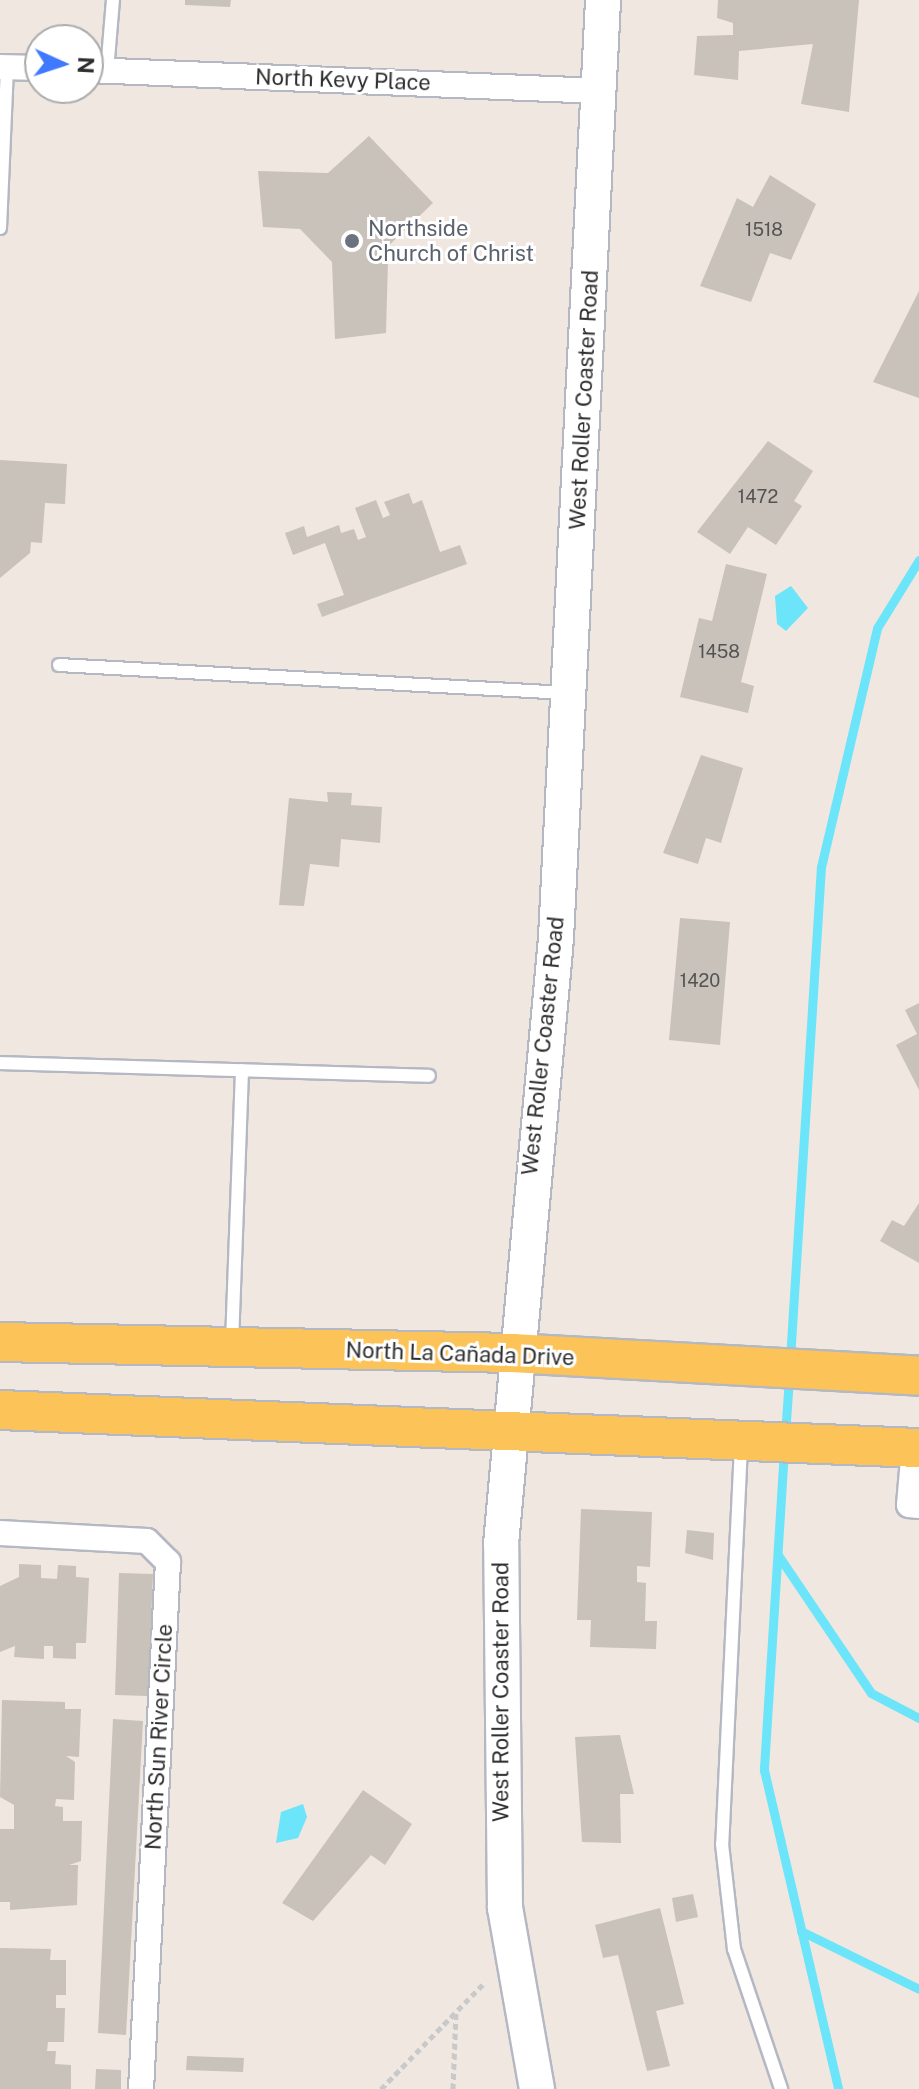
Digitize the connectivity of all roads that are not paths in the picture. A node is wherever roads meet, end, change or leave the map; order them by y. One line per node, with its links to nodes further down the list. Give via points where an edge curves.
1 (113, 0): 3 (lane)
2 (603, 0): 7 (street, West Roller Coaster Road)
3 (104, 43)
4 (4, 67): 5 (street); 8 (lane)
5 (24, 68)
6 (104, 71): 7 (street, North Kevy Place)
7 (599, 91): 10 (street, West Roller Coaster Road)
8 (0, 228)
9 (59, 665): 10 (lane)
10 (569, 693): 16 (street, West Roller Coaster Road, via 556,938)
11 (0, 1063): 12 (lane)
12 (242, 1070): 13 (lane); 15 (lane)
13 (429, 1076)
14 (0, 1342): 15 (main road, North La Cañada Drive)
15 (232, 1347): 16 (main road, North La Cañada Drive)
16 (513, 1353): 17 (main road, North La Cañada Drive); 19 (street, West Roller Coaster Road)
17 (919, 1376)
18 (0, 1410): 19 (main road)
19 (507, 1426): 20 (main road); 25 (street, West Roller Coaster Road, via 500,1808 514,1977)
20 (747, 1439): 21 (main road); 26 (lane, via 722,1844 734,1949)
21 (916, 1448): 22 (street, via 909,1505)
22 (919, 1506)
23 (0, 1533): 24 (street, North Sun River Circle, via 147,1541 168,1562)
24 (141, 2089)
25 (537, 2089)
26 (781, 2089)

